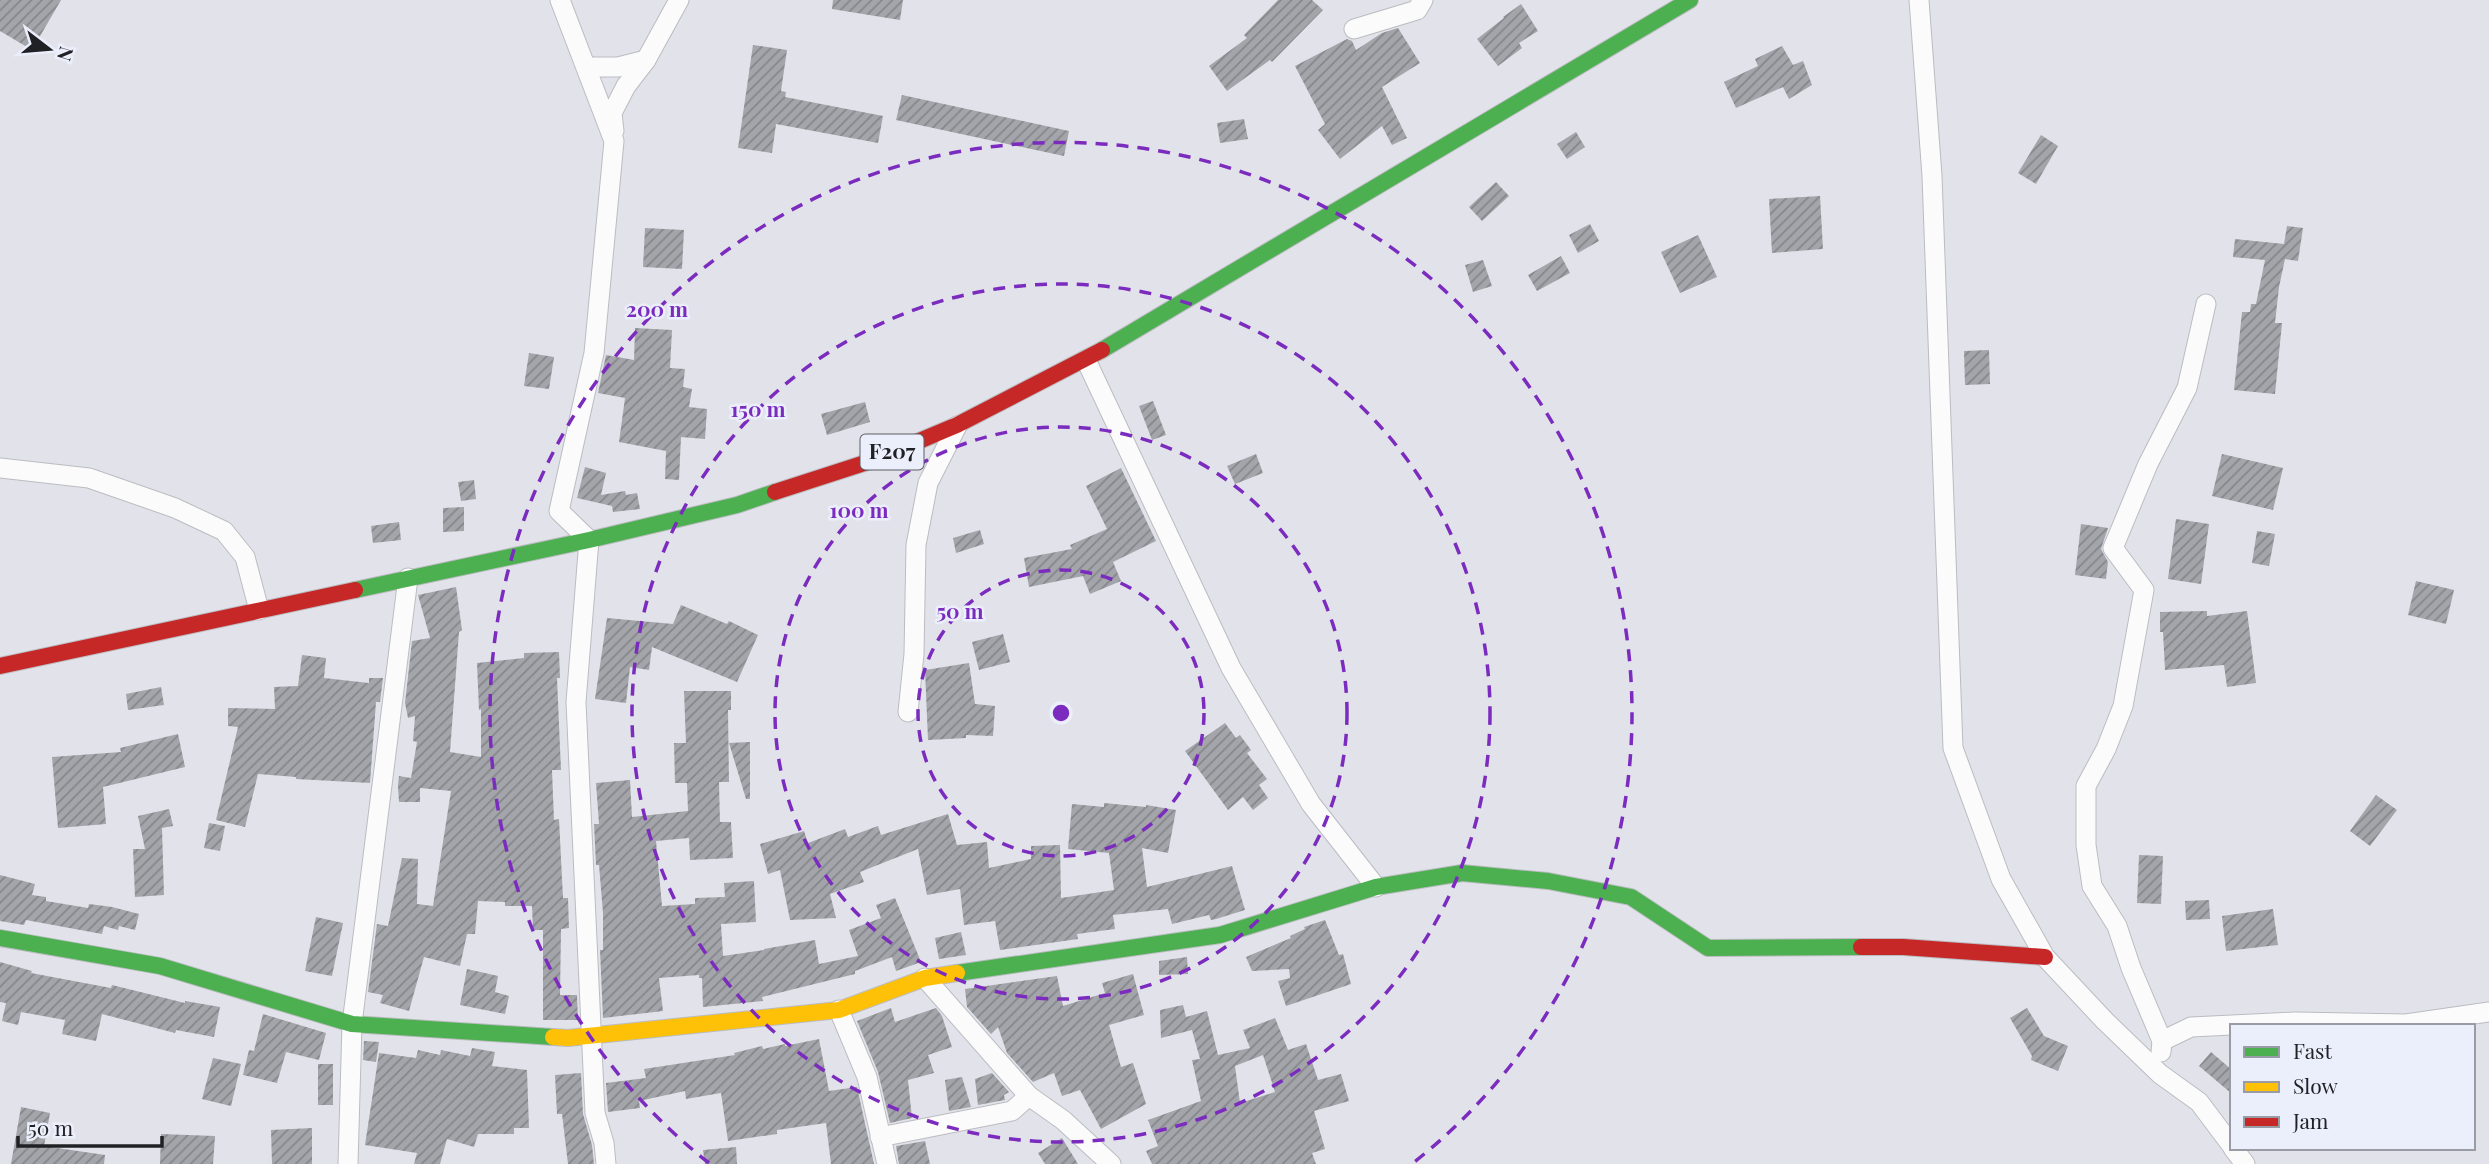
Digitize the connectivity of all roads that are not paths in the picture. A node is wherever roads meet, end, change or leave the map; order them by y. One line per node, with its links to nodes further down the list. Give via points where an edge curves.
1 (559, 0): 9 (street)
2 (679, 0): 8 (street)
3 (1423, 0): 7 (street, via 1417,10)
4 (1690, 0): 6 (street, F207)
5 (1919, 0): 22 (street, via 1932,176 1952,748 2001,879)
6 (1661, 7): 12 (street, F207)
7 (1353, 29)
8 (646, 60): 9 (street); 10 (street, via 612,113)
9 (586, 67): 10 (street)
10 (614, 141): 15 (street, via 594,353 559,511)
11 (2206, 304): 32 (street, via 2187,388 2113,548 2144,590 2123,706 2086,786 2086,845 2092,886 2117,926)
12 (1086, 360): 13 (street, F207); 20 (street, via 1231,668 1311,804)
13 (957, 425): 15 (street, F207, via 874,460 737,505); 19 (street, via 928,483 916,545)
14 (0, 468): 17 (street, via 89,478 175,508 224,531 245,556)
15 (589, 540): 16 (street, F207); 31 (street, via 576,702)
16 (408, 578): 17 (street, F207); 26 (street)
17 (260, 610): 18 (street, F207)
18 (0, 666)
19 (908, 712)
20 (1376, 887): 22 (street, via 1462,873 1548,881 1631,897 1709,948 1903,947); 23 (street, via 1220,935)
21 (0, 938): 26 (street, via 160,966)
22 (2045, 957): 33 (street)
23 (925, 978): 24 (street); 34 (street)
24 (839, 1010): 31 (street); 35 (street, via 867,1077)
25 (2489, 1012): 29 (street)
26 (352, 1024): 31 (street); 38 (street)
27 (2253, 1024): 28 (street)
28 (2406, 1024)
29 (2406, 1024)
30 (2230, 1025): 32 (street, via 2191,1027)
31 (590, 1036): 39 (street, via 595,1114)
32 (2162, 1041): 33 (street)
33 (2160, 1074): 36 (street, via 2199,1102)
34 (1029, 1096): 35 (street, via 1012,1111); 41 (street)
35 (880, 1138): 40 (street)
36 (2230, 1144)
37 (2234, 1150): 42 (street)
38 (348, 1164)
39 (606, 1164)
40 (887, 1164)
41 (1111, 1164)
42 (2245, 1164)

